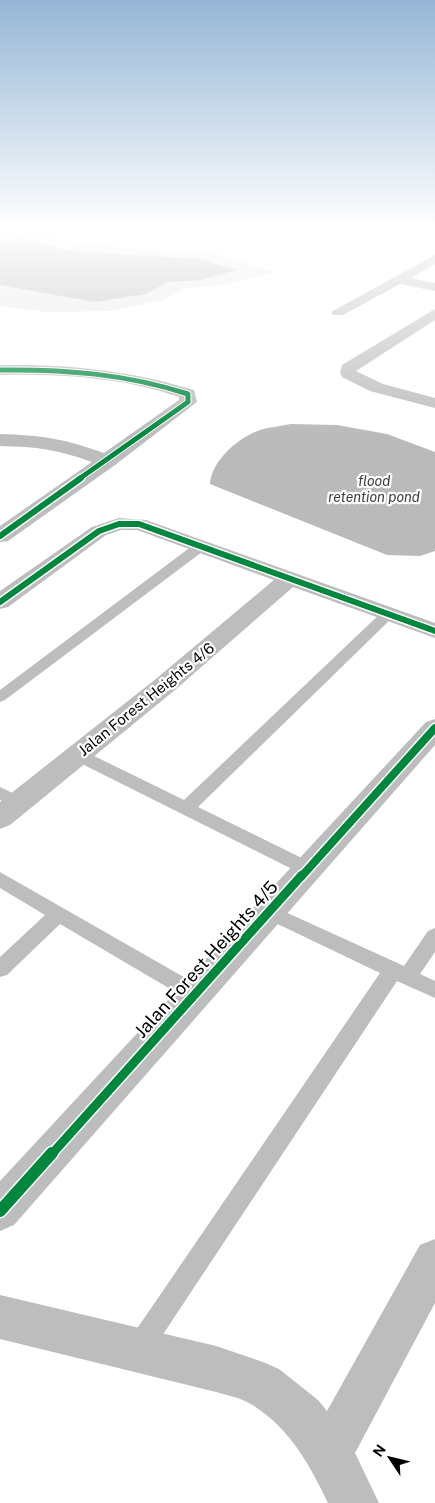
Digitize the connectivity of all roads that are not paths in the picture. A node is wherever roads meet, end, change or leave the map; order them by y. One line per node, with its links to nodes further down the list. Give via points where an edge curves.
1 (365, 297): 2 (street)
2 (338, 312)
3 (435, 313): 5 (street, via 348,369 353,378 367,384)
4 (0, 370): 7 (street, via 66,369 103,373 188,394 188,402)
5 (435, 403)
6 (0, 440): 7 (street, via 63,445)
7 (108, 461): 8 (street)
8 (0, 536)
9 (201, 546): 10 (street); 11 (street, via 139,524 118,524 99,531); 14 (lane)
10 (290, 578): 12 (street); 16 (street, Jalan Forest Heights 4/6)
11 (0, 602)
12 (388, 614): 13 (street); 18 (lane)
13 (435, 631)
14 (0, 698)
15 (435, 728): 19 (street, Jalan Forest Heights 4/5)
16 (78, 755): 17 (street, Jalan Forest Heights 4/6); 18 (lane)
17 (6, 805)
18 (186, 809): 19 (lane)
19 (308, 870): 21 (street, Jalan Forest Heights 4/5)
20 (0, 879): 22 (lane)
21 (270, 912): 25 (lane); 27 (street, Jalan Forest Heights 4/5)
22 (59, 913): 24 (lane); 27 (lane)
23 (435, 936): 25 (lane)
24 (0, 969)
25 (400, 974): 26 (lane); 31 (lane)
26 (435, 990)
27 (196, 994): 28 (street, Jalan Forest Heights 4/5)
28 (0, 1211)
29 (435, 1260): 32 (street)
30 (0, 1317): 31 (street)
31 (138, 1350): 32 (street, via 216,1369 263,1385 302,1416)
32 (329, 1453): 33 (street)
33 (354, 1503)

